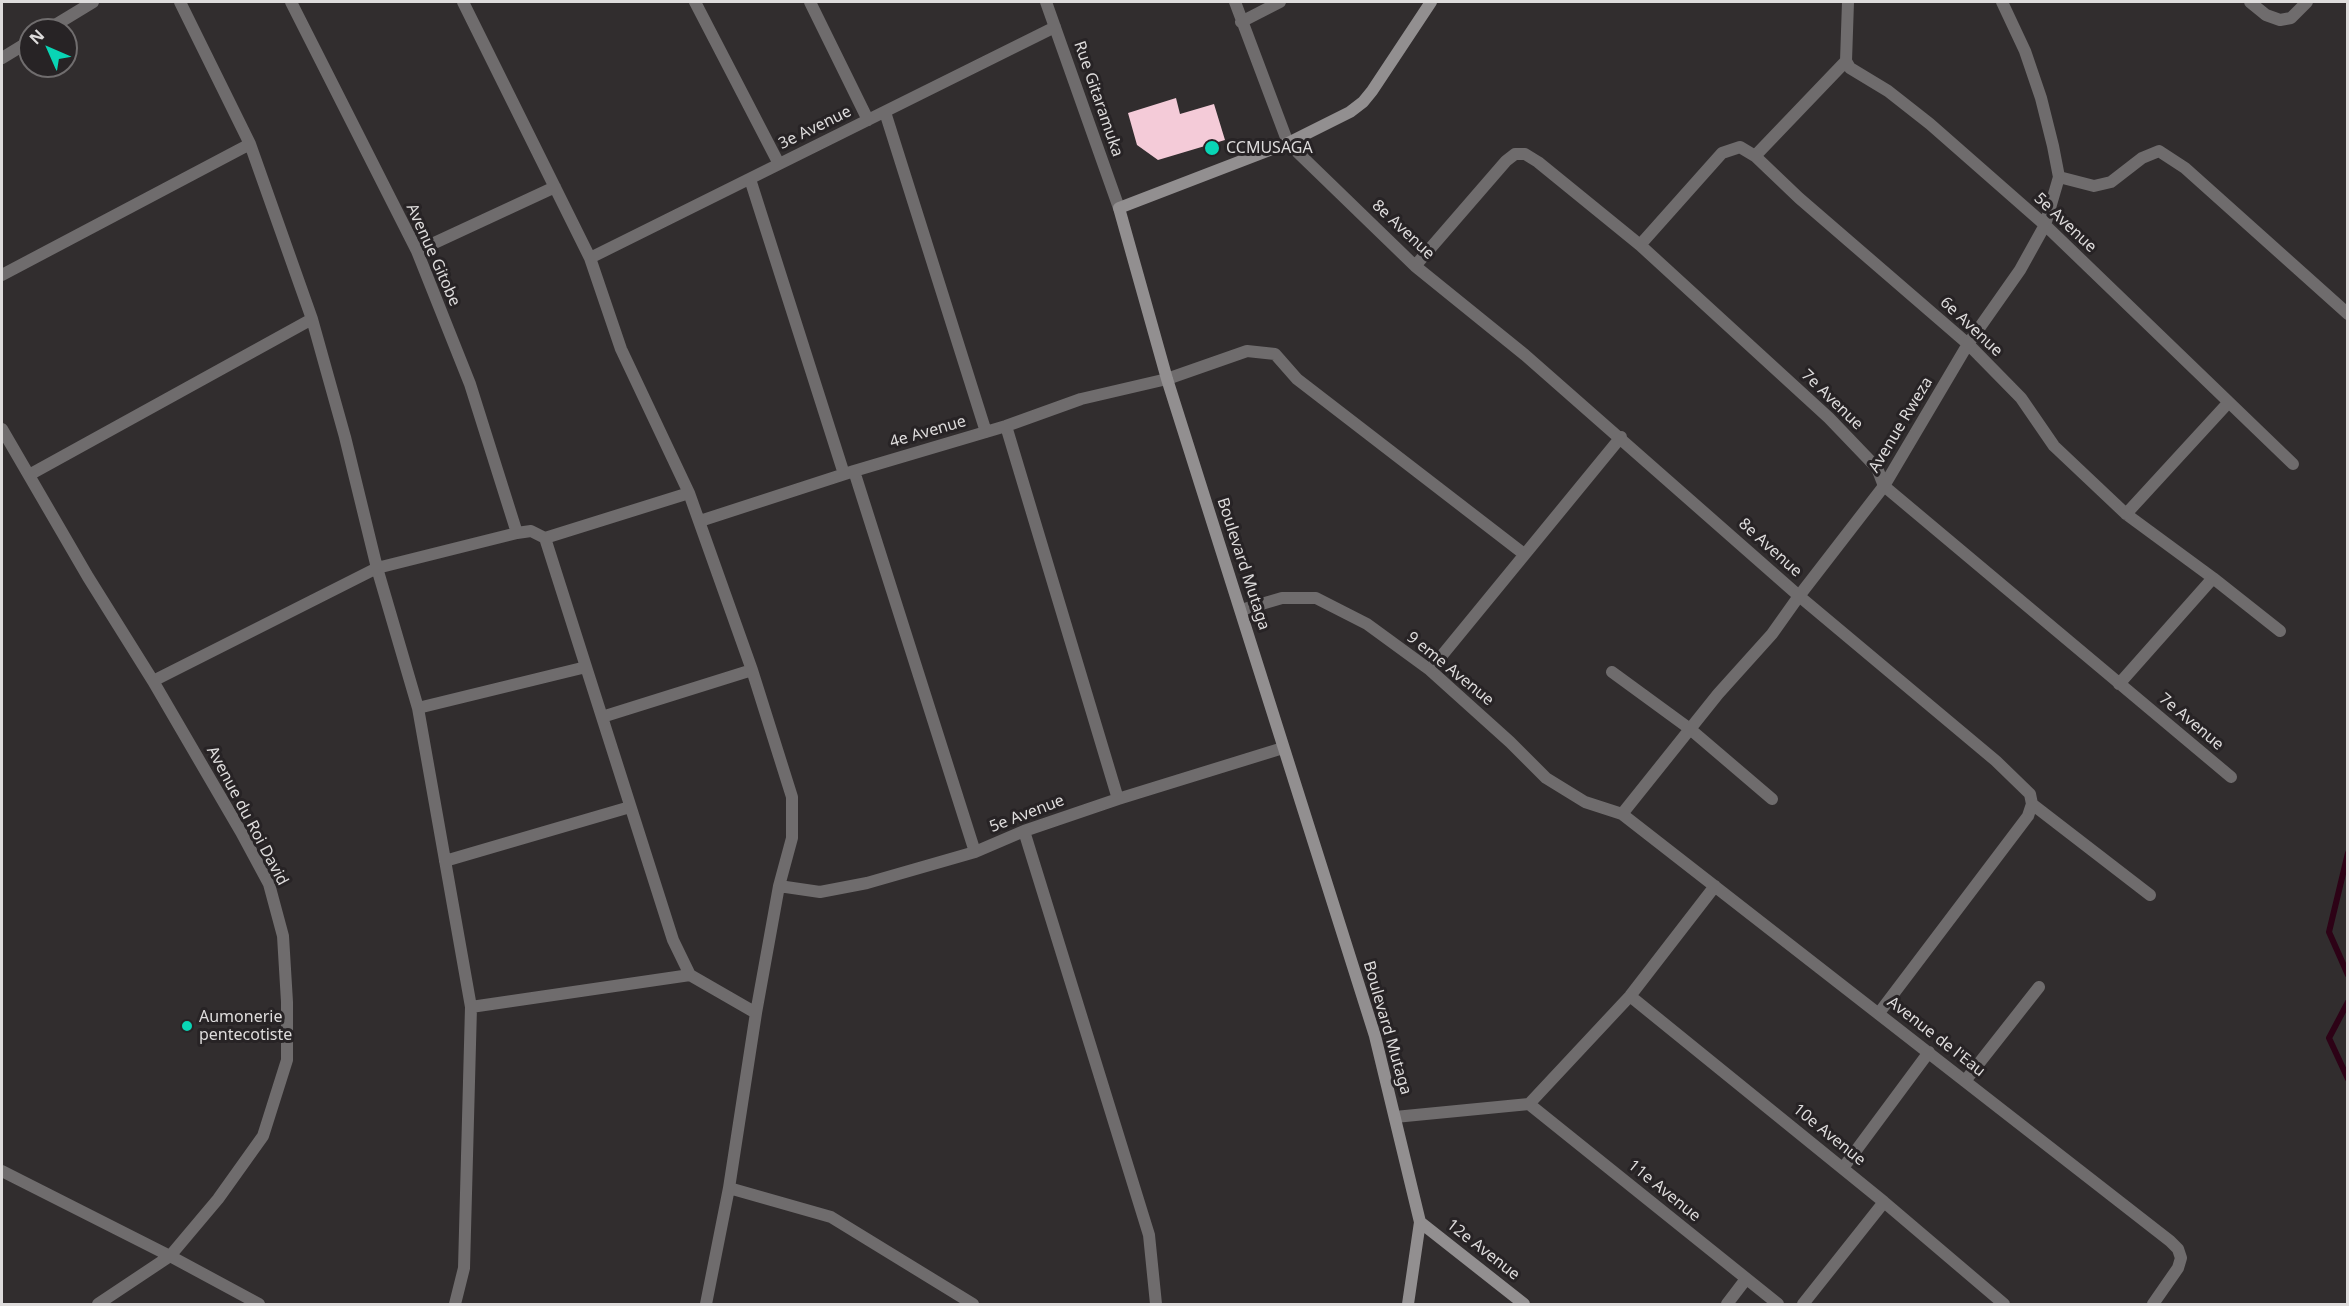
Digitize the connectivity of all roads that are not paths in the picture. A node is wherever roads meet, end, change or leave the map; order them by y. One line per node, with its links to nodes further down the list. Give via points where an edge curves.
1 (93, 2): 15 (street)
2 (180, 2): 24 (street)
3 (291, 2): 33 (street, Avenue Gitobe)
4 (463, 2): 29 (street)
5 (695, 2): 26 (street)
6 (810, 2): 22 (street)
7 (1046, 2): 17 (street, Rue Gitaramuka)
8 (1235, 2): 16 (street)
9 (1280, 2): 16 (street)
10 (1431, 2): 23 (street, via 1363,102 1328,125)
11 (1848, 2): 20 (street)
12 (2002, 2): 27 (street, Avenue Rweza, via 2041,98)
13 (2250, 2): 14 (street, via 2280,20 2291,18)
14 (2307, 2)
15 (67, 18)
16 (1241, 21): 23 (street)
17 (1055, 27): 21 (street, 3e Avenue); 30 (street, Rue Gitaramuka)
18 (18, 48): 19 (street)
19 (2, 58)
20 (1846, 61): 25 (street); 31 (street, 5e Avenue, via 1930,124)
21 (885, 112): 22 (street, 3e Avenue); 44 (street)
22 (868, 120): 26 (street, 3e Avenue)
23 (1288, 143): 30 (street); 35 (street, 8e Avenue)
24 (250, 144): 36 (street); 38 (street)
25 (1755, 156): 32 (street, via 1740,147 1722,153); 39 (street, 6e Avenue)
26 (780, 164): 28 (street, 3e Avenue)
27 (2059, 177): 31 (street, Avenue Rweza); 37 (street, via 2094,186 2111,183 2142,158 2159,151 2186,168)
28 (750, 179): 34 (street, 3e Avenue); 47 (street)
29 (555, 187): 33 (street); 34 (street)
30 (1119, 208): 40 (street, Boulevard Mutaga)
31 (2045, 225): 39 (street, Avenue Rweza, via 2020,270); 41 (street, 5e Avenue)
32 (1640, 245): 35 (street, 7e Avenue, via 1538,162 1525,154 1515,154); 49 (street, 7e Avenue, via 1829,418 1877,468)
33 (417, 251): 53 (street, Avenue Gitobe, via 470,384)
34 (590, 258): 50 (street, via 621,349)
35 (1415, 266): 45 (street, 8e Avenue)
36 (2, 275)
37 (2348, 314)
38 (312, 319): 48 (street); 56 (street)
39 (1968, 344): 49 (street, Avenue Rweza); 51 (street, 6e Avenue, via 2021,398 2054,446)
40 (1167, 379): 42 (street, 4e Avenue, via 1081,399); 55 (street, 4e Avenue, via 1247,351 1275,354 1297,379); 59 (street, Boulevard Mutaga)
41 (2228, 403): 46 (street, 5e Avenue); 51 (street)
42 (1006, 426): 44 (street, 4e Avenue); 72 (street)
43 (2, 429): 48 (street, Avenue du Roi David)
44 (986, 432): 47 (street, 4e Avenue)
45 (1621, 437): 55 (street); 58 (street, 8e Avenue)
46 (2293, 464)
47 (849, 472): 52 (street, 4e Avenue); 78 (street)
48 (30, 476): 65 (street, Avenue du Roi David)
49 (1884, 486): 58 (street, Avenue Rweza); 66 (street, 7e Avenue)
50 (689, 493): 52 (street); 54 (street)
51 (2126, 514): 57 (street, 6e Avenue)
52 (700, 521): 62 (street)
53 (517, 533): 54 (street, via 531,531); 56 (street)
54 (545, 538): 61 (street)
55 (1524, 554): 63 (street)
56 (377, 568): 65 (street); 67 (street)
57 (2213, 578): 60 (street, 6e Avenue); 66 (street)
58 (1799, 596): 69 (street, Avenue Rweza, via 1773,634); 74 (street, 8e Avenue, via 1996,761 2030,794)
59 (1240, 610): 63 (street, 9 eme Avenue, via 1282,598 1316,598 1367,624); 70 (street, Boulevard Mutaga)
60 (2280, 631)
61 (586, 668): 67 (street); 68 (street)
62 (752, 670): 68 (street); 80 (street, via 792,797 792,838)
63 (1430, 670): 76 (street, 9 eme Avenue, via 1546,778 1585,802)
64 (1612, 672): 69 (street)
65 (153, 681): 98 (street, Avenue du Roi David, via 269,884 284,936 287,1002 287,1060 263,1136 218,1199)
66 (2120, 684): 71 (street, 7e Avenue)
67 (418, 708): 79 (street)
68 (602, 717): 75 (street)
69 (1690, 729): 73 (street); 76 (street, Avenue Rweza)
70 (1283, 748): 72 (street, 5e Avenue); 92 (street, Boulevard Mutaga, via 1375,1036)
71 (2231, 777)
72 (1118, 799): 77 (street, 5e Avenue)
73 (1772, 799)
74 (2032, 804): 82 (street, 8e Avenue); 88 (street, via 2011,840)
75 (630, 807): 79 (street); 83 (street, via 673,940)
76 (1622, 814): 81 (street, Avenue de l'Eau)
77 (1024, 831): 78 (street, 5e Avenue); 105 (street, via 1149,1235)
78 (975, 852): 80 (street, 5e Avenue, via 832,890)
79 (445, 861): 86 (street)
80 (779, 886): 87 (street)
81 (1715, 886): 85 (street); 88 (street, Avenue de l'Eau)
82 (2150, 895)
83 (690, 975): 86 (street); 87 (street)
84 (2039, 987): 90 (street)
85 (1630, 996): 91 (street); 93 (street, 10e Avenue)
86 (471, 1007): 102 (street, via 464,1268)
87 (756, 1013): 95 (street)
88 (1879, 1013): 89 (street, Avenue de l'Eau)
89 (1929, 1052): 90 (street, Avenue de l'Eau); 93 (street)
90 (1965, 1081): 112 (street, Avenue de l'Eau, via 2178,1249 2178,1269)
91 (1529, 1104): 92 (street); 99 (street, 11e Avenue)
92 (1395, 1117): 97 (street, Boulevard Mutaga)
93 (1843, 1168): 96 (street, 10e Avenue)
94 (2, 1171): 98 (street)
95 (729, 1188): 103 (street); 104 (street, via 831,1217)
96 (1884, 1202): 110 (street); 111 (street, 10e Avenue)
97 (1420, 1222): 106 (street, Boulevard Mutaga); 107 (street, 12e Avenue)
98 (170, 1256): 100 (street, Avenue du Roi David); 101 (street)
99 (1746, 1279): 108 (street); 109 (street, 11e Avenue)
100 (98, 1305)
101 (259, 1305)
102 (455, 1305)
103 (706, 1305)
104 (974, 1305)
105 (1156, 1305)
106 (1408, 1305)
107 (1524, 1305)
108 (1727, 1305)
109 (1778, 1305)
110 (1803, 1305)
111 (2004, 1305)
112 (2154, 1305)

